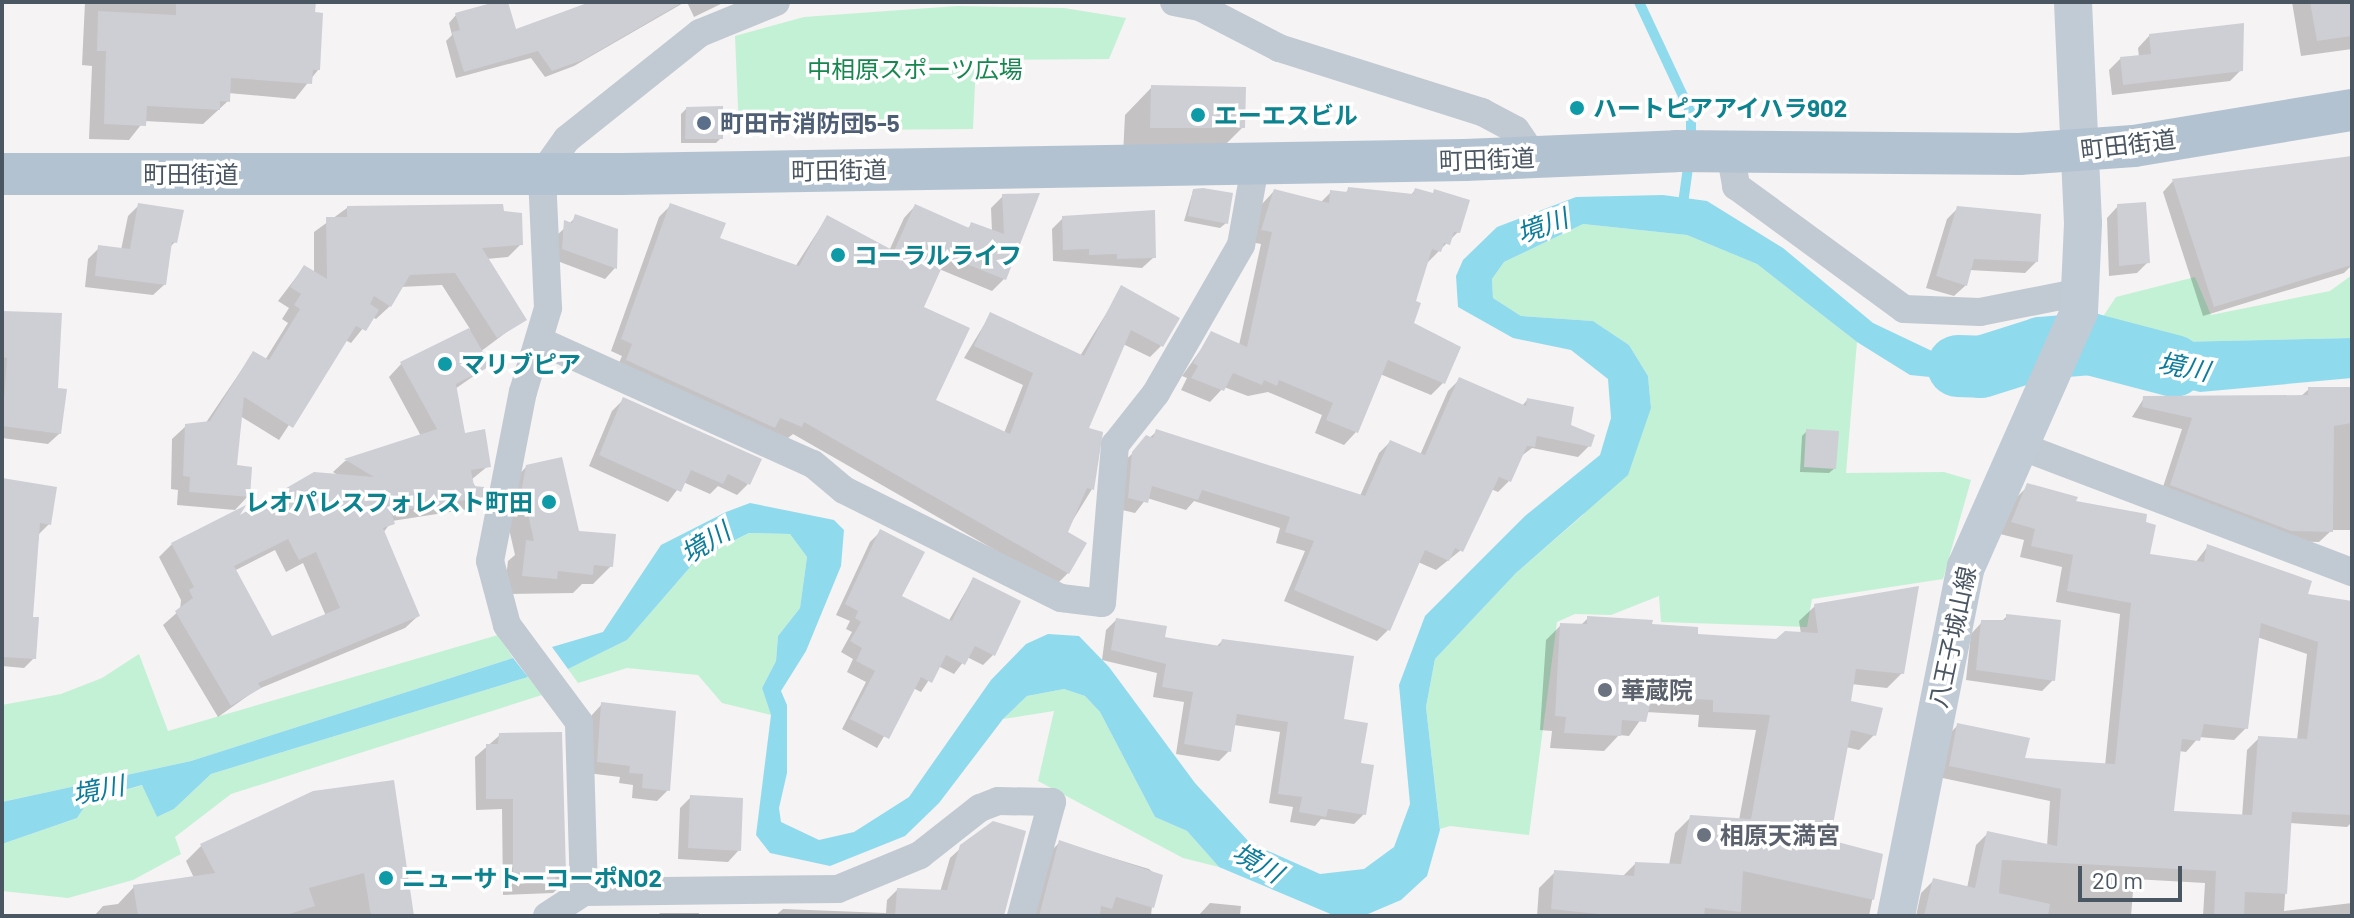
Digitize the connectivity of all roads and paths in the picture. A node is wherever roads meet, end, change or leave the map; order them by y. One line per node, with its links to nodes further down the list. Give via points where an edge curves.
1 (776, 2): 10 (street, via 700,33 567,139)
2 (2073, 2): 5 (main road)
3 (1192, 4): 7 (street, via 1279,48 1482,112 1516,130)
4 (2352, 110): 5 (main road, 町田街道)
5 (2080, 150): 6 (main road, 町田街道); 11 (main road)
6 (1705, 151): 7 (main road, 町田街道); 11 (street, via 1736,186 1904,309 1936,315)
7 (1534, 157): 8 (main road, 町田街道)
8 (1256, 161): 10 (main road, 町田街道); 12 (street, via 1241,245 1156,393 1115,445 1102,603 1061,598 844,490 813,464)
9 (2, 174): 10 (main road, 町田街道)
10 (542, 174): 12 (street, via 549,300)
11 (2080, 302): 13 (main road, 八王子城山線, via 2056,374)
12 (540, 341): 15 (street, via 523,392 490,561 495,593 513,633 579,722)
13 (2020, 446): 14 (street); 18 (main road, 八王子城山線, via 1995,492 1966,567)
14 (2352, 572)
15 (584, 892): 16 (street); 17 (street, via 838,889 920,855 980,808 998,801 1052,802)
16 (547, 916)
17 (1021, 916)
18 (1896, 916)

